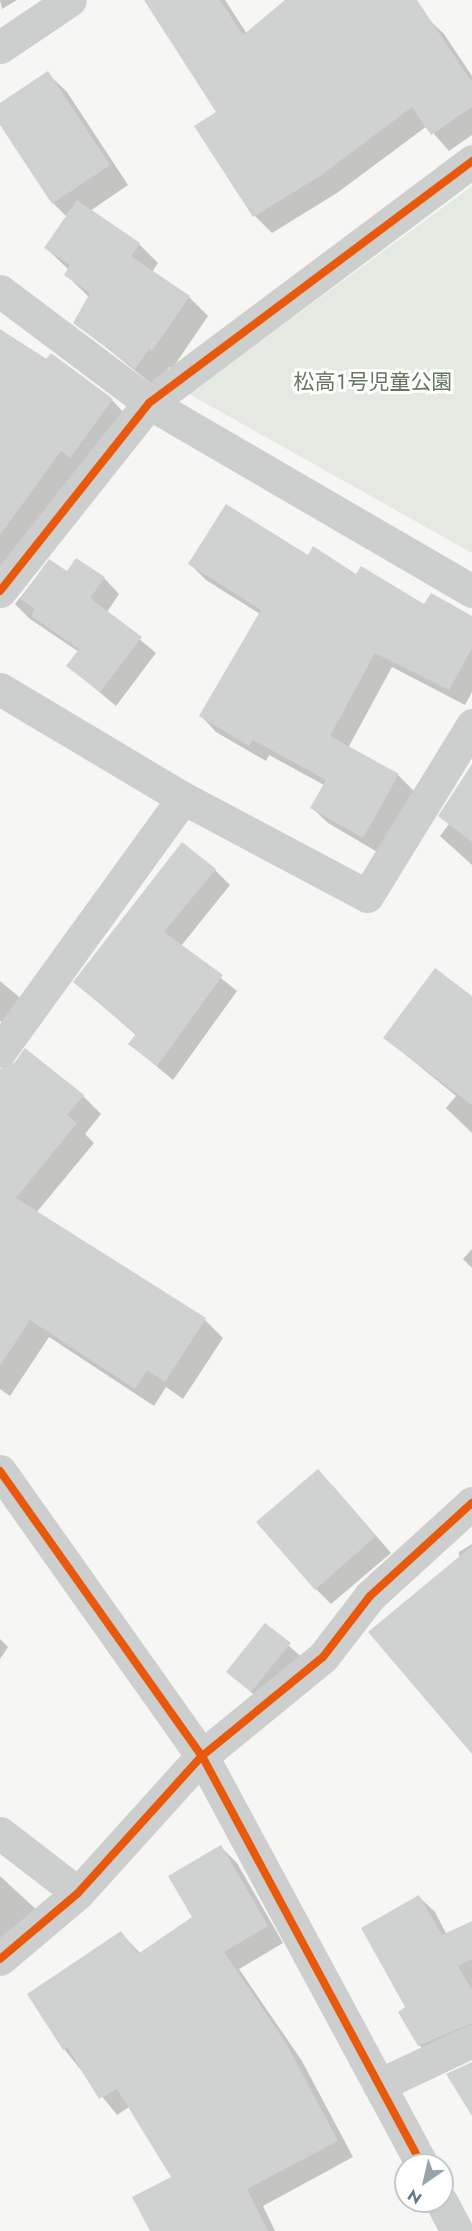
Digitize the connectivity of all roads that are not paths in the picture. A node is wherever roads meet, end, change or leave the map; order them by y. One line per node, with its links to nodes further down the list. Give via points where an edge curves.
1 (70, 0): 2 (street)
2 (0, 47)
3 (472, 161): 5 (street)
4 (0, 291): 5 (street)
5 (149, 403): 6 (street); 7 (street)
6 (0, 591)
7 (472, 591)
8 (0, 689): 10 (street)
9 (472, 725): 10 (street, via 367,896)
10 (183, 798): 11 (street)
11 (0, 1051)
12 (0, 1471): 14 (street)
13 (472, 1503): 14 (street, via 370,1596 323,1657)
14 (202, 1756): 16 (street); 19 (street)
15 (0, 1833): 16 (street)
16 (78, 1893): 17 (street)
17 (0, 1959)
18 (472, 2041): 19 (street)
19 (379, 2085): 20 (street)
20 (416, 2153)
21 (447, 2213): 22 (street)
22 (457, 2231)

